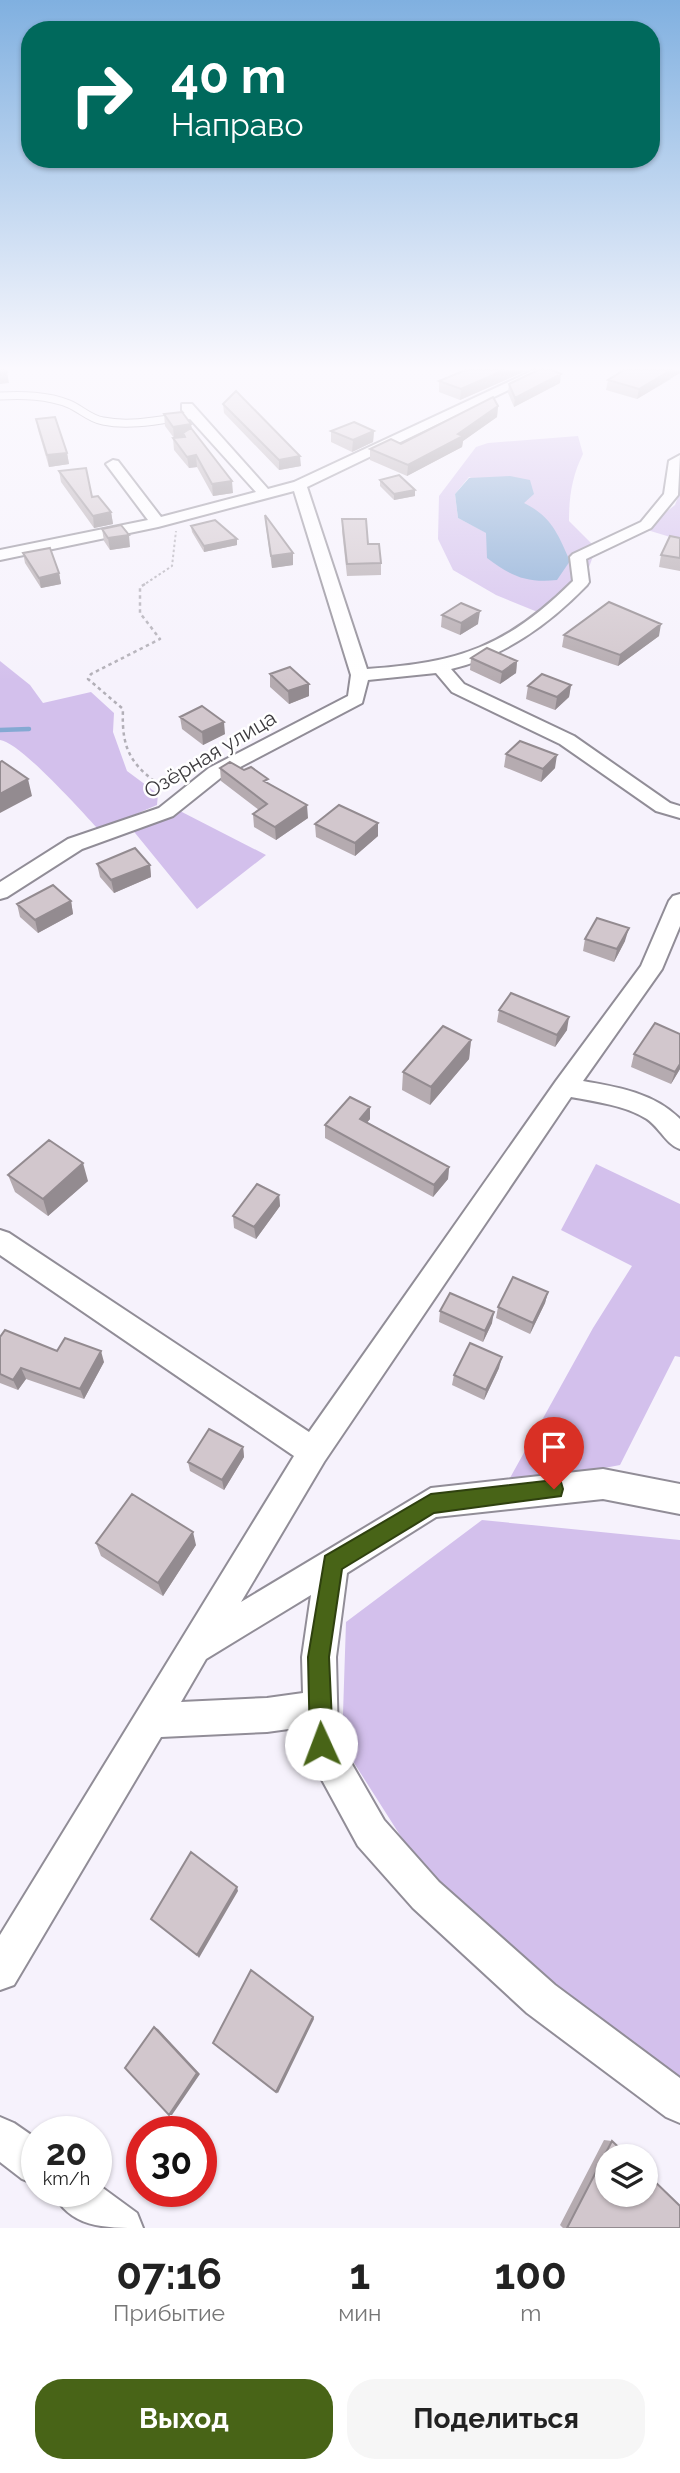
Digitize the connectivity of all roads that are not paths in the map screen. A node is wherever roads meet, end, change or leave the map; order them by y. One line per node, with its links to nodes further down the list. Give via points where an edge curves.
1 (121, 474): 7 (street)
2 (247, 474): 6 (street)
3 (322, 474): 5 (street)
4 (674, 474): 9 (street, via 671,495 646,525 578,557 581,582 565,599 491,651)
5 (299, 485): 6 (street); 10 (street)
6 (266, 495): 7 (street, via 204,518)
7 (158, 523): 8 (street)
8 (0, 555)
9 (440, 667): 10 (street); 11 (street, via 458,688 567,740 663,807)
10 (360, 675): 12 (street, Озёрная улица, via 359,694 349,705 216,772 166,812 75,844)
11 (680, 812)
12 (0, 892)
13 (677, 917): 14 (street, via 650,969)
14 (565, 1087): 15 (street, via 640,1103 671,1121); 17 (street)
15 (680, 1139)
16 (0, 1241): 17 (street)
17 (313, 1452): 20 (street)
18 (680, 1499): 19 (street, via 603,1483 431,1503)
19 (332, 1563): 20 (street); 21 (street, via 319,1657)
20 (195, 1649): 22 (street)
21 (320, 1708): 22 (street); 24 (street, via 321,1744 371,1833 426,1895 541,1999)
22 (152, 1720): 23 (street)
23 (0, 1971)
24 (680, 2103)
25 (0, 2137): 26 (street)
26 (21, 2152)
27 (95, 2207): 28 (street)
28 (122, 2228)

